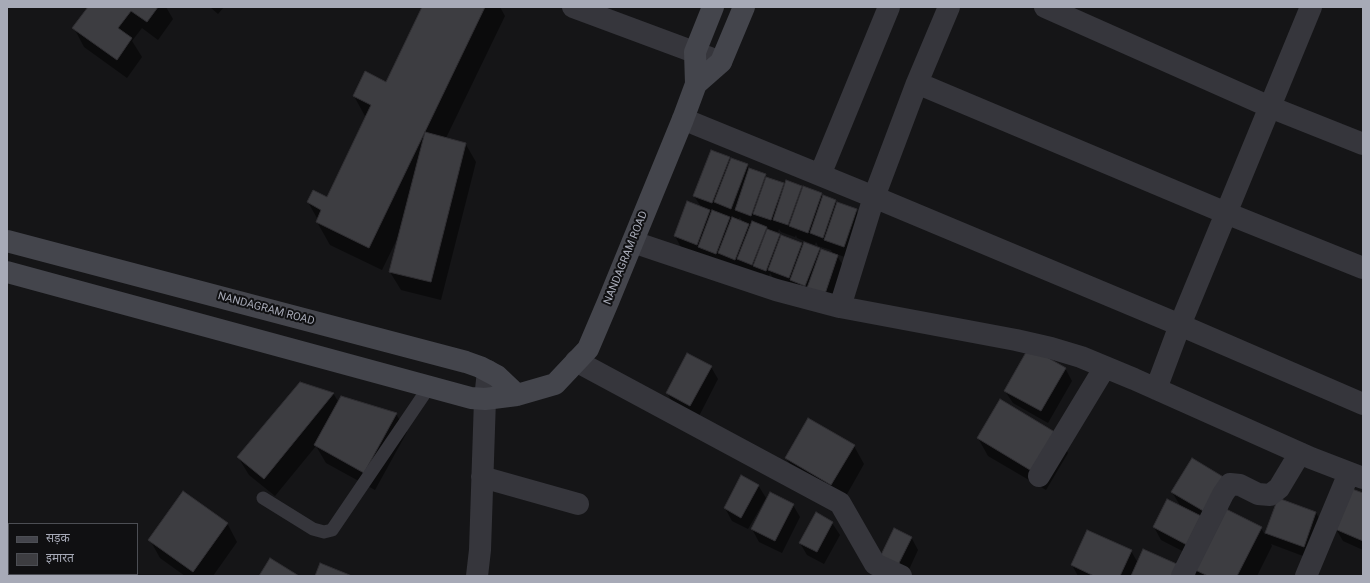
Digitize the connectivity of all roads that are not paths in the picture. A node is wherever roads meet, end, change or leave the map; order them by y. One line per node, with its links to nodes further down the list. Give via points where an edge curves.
1 (573, 7): 8 (street)
2 (713, 7): 9 (street)
3 (744, 7): 10 (street)
4 (889, 7): 16 (street)
5 (949, 7): 11 (street)
6 (1045, 7): 13 (street)
7 (1311, 7): 13 (street)
8 (610, 14): 9 (street)
9 (695, 52): 10 (street); 12 (street)
10 (721, 62): 12 (street)
11 (917, 83): 17 (street); 18 (street)
12 (696, 84): 14 (street, NANDAGRAM ROAD)
13 (1270, 107): 15 (street); 18 (street)
14 (683, 119): 16 (street); 20 (street, NANDAGRAM ROAD)
15 (1363, 144)
16 (820, 175): 17 (street)
17 (874, 197): 24 (street); 26 (street)
18 (1226, 213): 21 (street); 26 (street)
19 (7, 240): 23 (street, NANDAGRAM ROAD)
20 (633, 242): 24 (street, via 776,290); 27 (street, NANDAGRAM ROAD, via 588,349)
21 (1363, 268)
22 (7, 272): 25 (street, NANDAGRAM ROAD)
23 (190, 288): 25 (street); 29 (street, NANDAGRAM ROAD, via 466,362)
24 (840, 307): 28 (street, via 1051,348)
25 (182, 320): 30 (street, NANDAGRAM ROAD)
26 (1180, 326): 31 (street); 34 (street)
27 (576, 361): 32 (street, NANDAGRAM ROAD, via 556,384); 42 (street, via 840,503 875,564)
28 (1105, 367): 31 (street); 37 (street)
29 (488, 371): 32 (street, NANDAGRAM ROAD, via 497,376); 33 (street)
30 (429, 387): 33 (street, NANDAGRAM ROAD); 39 (lane, via 332,530 324,532 313,529)
31 (1156, 389): 35 (street)
32 (516, 395): 33 (street, NANDAGRAM ROAD)
33 (485, 399): 38 (street)
34 (1363, 404)
35 (1300, 453): 36 (street); 43 (street, via 1279,488 1270,495 1258,494 1240,485 1230,484)
36 (1356, 475): 44 (street)
37 (1039, 476)
38 (482, 477): 40 (street); 41 (street)
39 (263, 498)
40 (578, 504)
41 (477, 576)
42 (901, 576)
43 (1182, 576)
44 (1306, 576)

